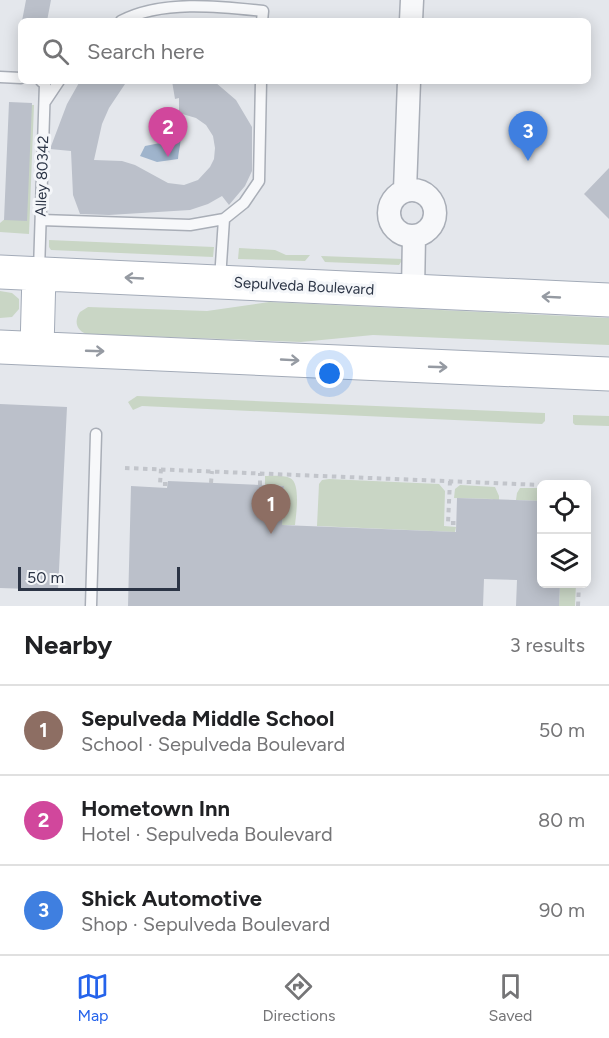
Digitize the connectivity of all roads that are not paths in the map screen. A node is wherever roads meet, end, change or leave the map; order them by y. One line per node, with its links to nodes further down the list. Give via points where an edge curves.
1 (412, 0): 4 (street)
2 (125, 18): 3 (lane, via 134,12 175,4 263,10)
3 (262, 18)
4 (411, 18)
5 (0, 77): 6 (lane)
6 (18, 78)
7 (45, 84): 11 (lane, Alley 80342)
8 (57, 84): 11 (lane)
9 (261, 84): 13 (lane, via 259,181 244,203)
10 (409, 84): 12 (street)
11 (45, 103): 14 (lane, Alley 80342)
12 (405, 190): 15 (street, via 393,199 389,213 394,227); 15 (street, via 421,191 433,201 435,209 432,224)
13 (224, 219): 14 (lane, via 190,225); 18 (lane)
14 (41, 220): 17 (lane, Alley 80342)
15 (414, 236): 19 (street)
16 (0, 272): 17 (main road, Sepulveda Boulevard)
17 (39, 274): 18 (main road, Sepulveda Boulevard, one-way to 17); 22 (main road)
18 (220, 282): 19 (main road, Sepulveda Boulevard)
19 (413, 291): 20 (main road, Sepulveda Boulevard, one-way to 19)
20 (609, 300)
21 (0, 347): 22 (main road)
22 (37, 348): 23 (main road, one-way to 23)
23 (609, 374)
24 (96, 434): 25 (lane)
25 (91, 606)

